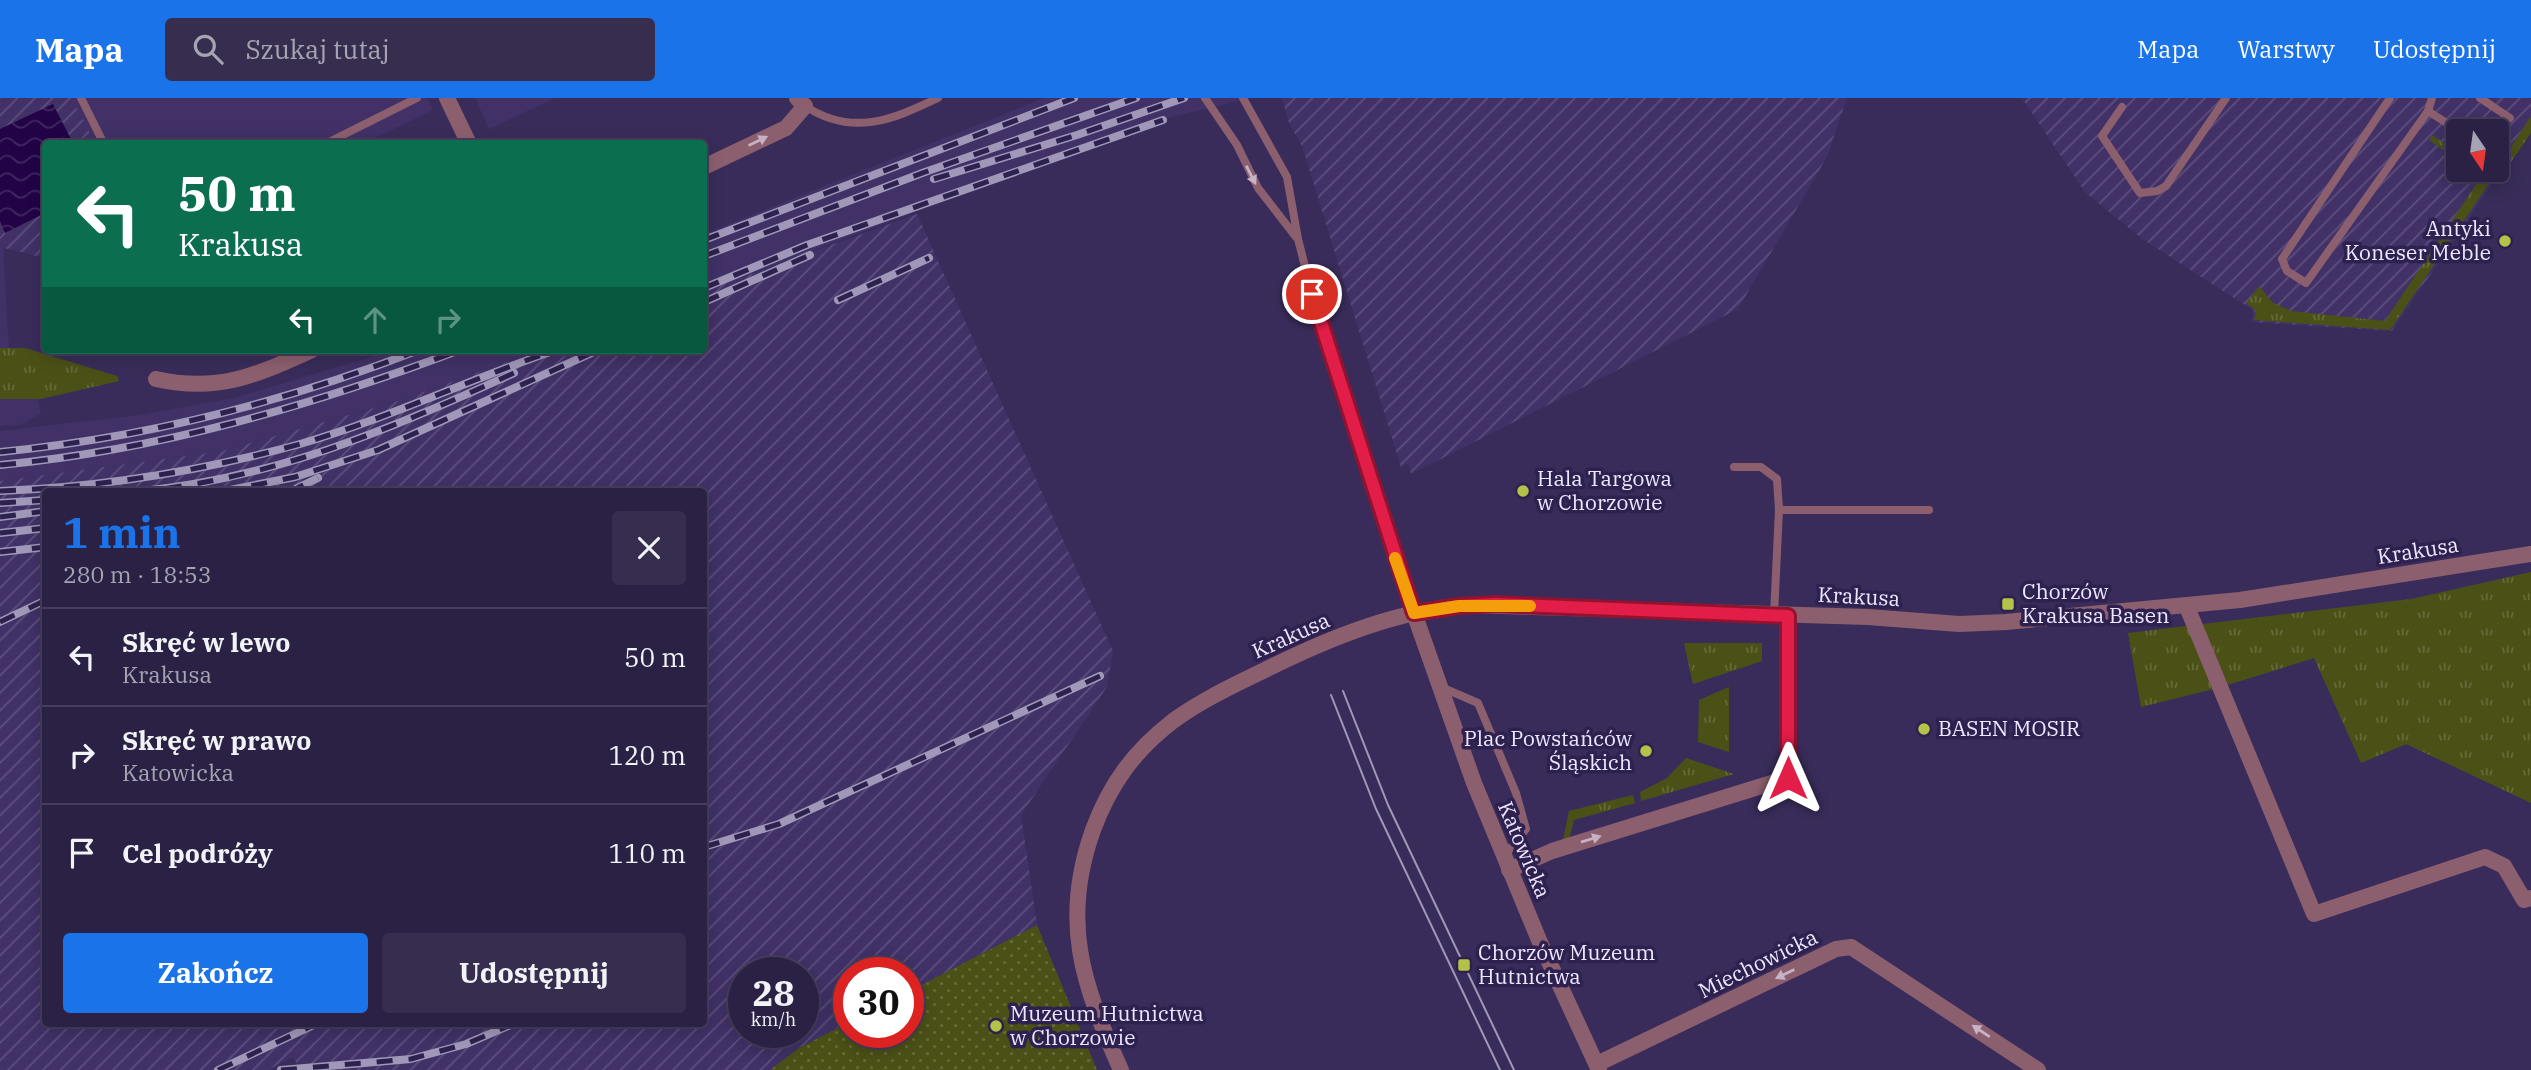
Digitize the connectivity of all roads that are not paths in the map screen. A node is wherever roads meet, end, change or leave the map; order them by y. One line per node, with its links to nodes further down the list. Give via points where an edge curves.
1 (81, 98): 16 (lane)
2 (417, 98): 17 (lane)
3 (447, 98): 18 (street)
4 (938, 98): 11 (lane, via 892,118 864,124 832,120)
5 (1205, 98): 20 (lane, Katowicka, one-way to 20, via 1258,188)
6 (2226, 98): 12 (lane, via 2166,186 2140,193 2102,136)
7 (2390, 98): 13 (lane, via 2281,259 2287,271 2306,283)
8 (2432, 98): 13 (lane)
9 (2480, 98): 14 (lane)
10 (1245, 101): 20 (lane, Katowicka, via 1287,177)
11 (801, 102): 19 (street, one-way to 11, via 786,128)
12 (2122, 107)
13 (2428, 111): 15 (lane)
14 (2511, 118)
15 (2446, 123)
16 (102, 140)
17 (333, 140)
18 (467, 140)
19 (707, 166)
20 (1298, 239): 28 (lane, Katowicka)
21 (302, 354): 22 (street, via 237,381 192,385)
22 (156, 379)
23 (1734, 467): 24 (lane, via 1770,470 1777,479)
24 (1779, 510): 25 (lane); 29 (lane)
25 (1929, 510)
26 (2531, 554): 27 (street, Krakusa)
27 (2187, 607): 29 (street, Krakusa, via 1981,624); 32 (street, via 2314,914 2485,857 2497,860 2524,900)
28 (1414, 613): 29 (street, Krakusa, via 1495,604); 30 (street, Katowicka); 34 (street, Krakusa, via 1327,640 1199,704 1135,755 1105,798 1084,856 1075,914 1083,970)
29 (1781, 615): 31 (street, one-way to 29, via 1788,778)
30 (1438, 686): 31 (street, Katowicka); 31 (lane, via 1478,703 1517,793 1526,828)
31 (1507, 863): 33 (street, Katowicka)
32 (2531, 898)
33 (1598, 1067): 35 (street, Miechowicka, one-way to 33, via 1851,947 1836,949)
34 (1121, 1070)
35 (2038, 1070)

